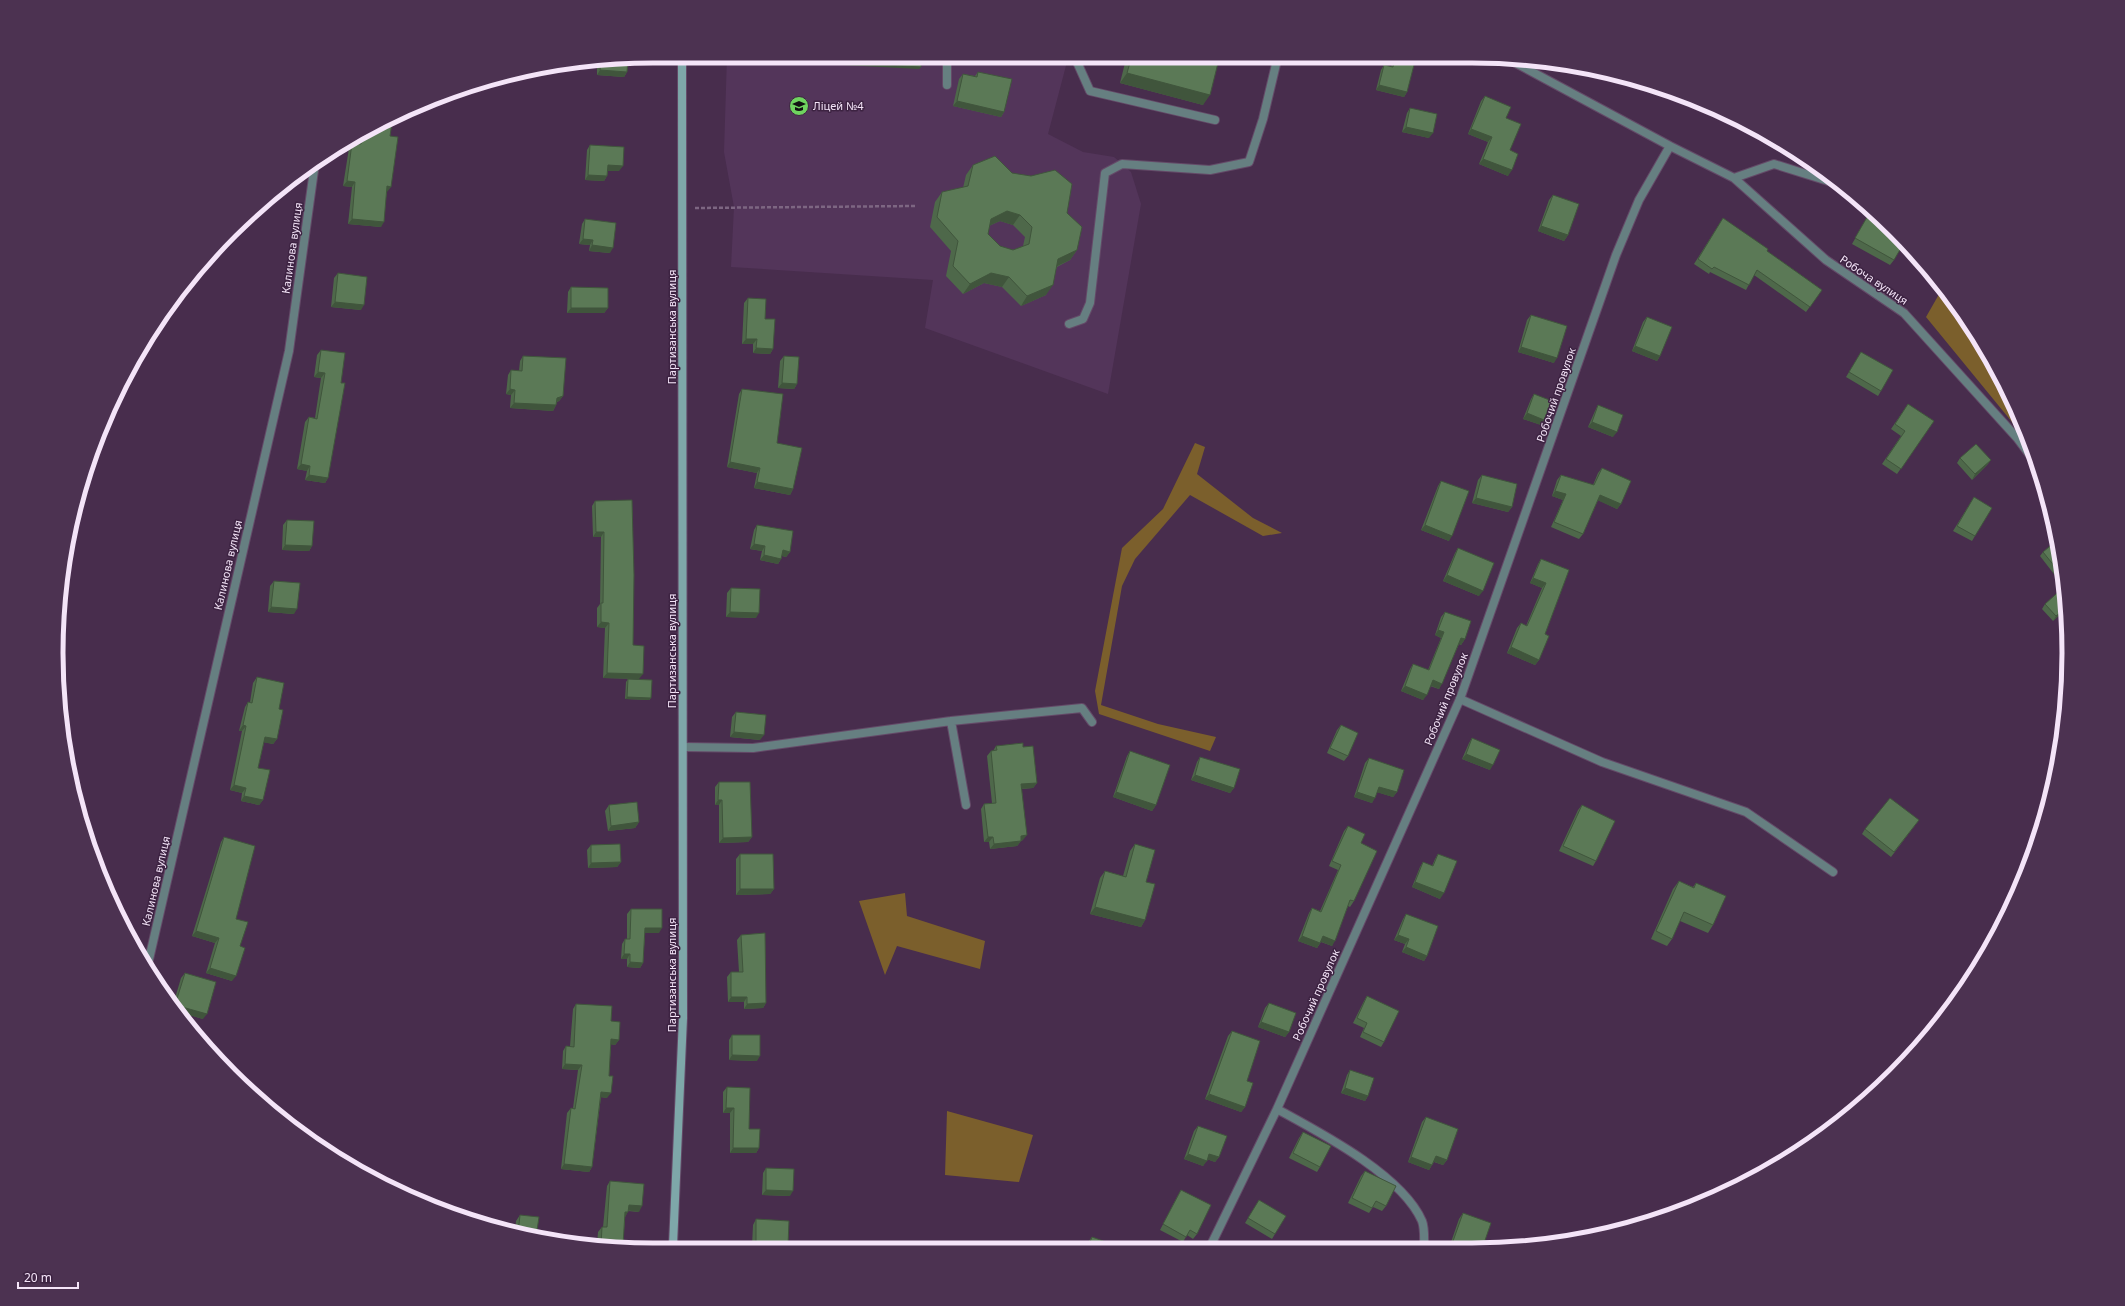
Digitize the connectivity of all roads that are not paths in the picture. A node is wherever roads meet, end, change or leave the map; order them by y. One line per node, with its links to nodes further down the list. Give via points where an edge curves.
1 (682, 63): 17 (main road, Партизанська вулиця)
2 (947, 63): 6 (street)
3 (1077, 63): 7 (street, via 1090,91)
4 (1276, 63): 12 (street, via 1263,119 1249,162 1210,170 1122,164 1105,173 1090,303 1083,319)
5 (1519, 65): 8 (street, Робоча вулиця)
6 (947, 85)
7 (1215, 120)
8 (1670, 146): 10 (street, Робоча вулиця); 14 (street, Робочий провулок, via 1639,200 1616,255)
9 (314, 170): 20 (street, Калинова вулиця, via 289,351)
10 (1734, 178): 11 (street, via 1774,164); 13 (street, Робоча вулиця, via 1826,260 1904,313)
11 (1824, 180)
12 (1069, 324)
13 (2026, 449)
14 (1460, 699): 19 (street, via 1602,762 1746,812); 21 (street, Робочий провулок)
15 (951, 721): 16 (street, via 1082,708); 17 (street, via 753,748); 18 (street)
16 (1092, 722)
17 (683, 747): 22 (main road, Партизанська вулиця, via 683,1018)
18 (966, 805)
19 (1833, 872)
20 (149, 959)
21 (1277, 1109): 23 (street, Робочий провулок); 24 (street, via 1362,1159 1391,1182 1410,1201 1423,1222)
22 (673, 1243)
23 (1212, 1243)
24 (1424, 1243)

